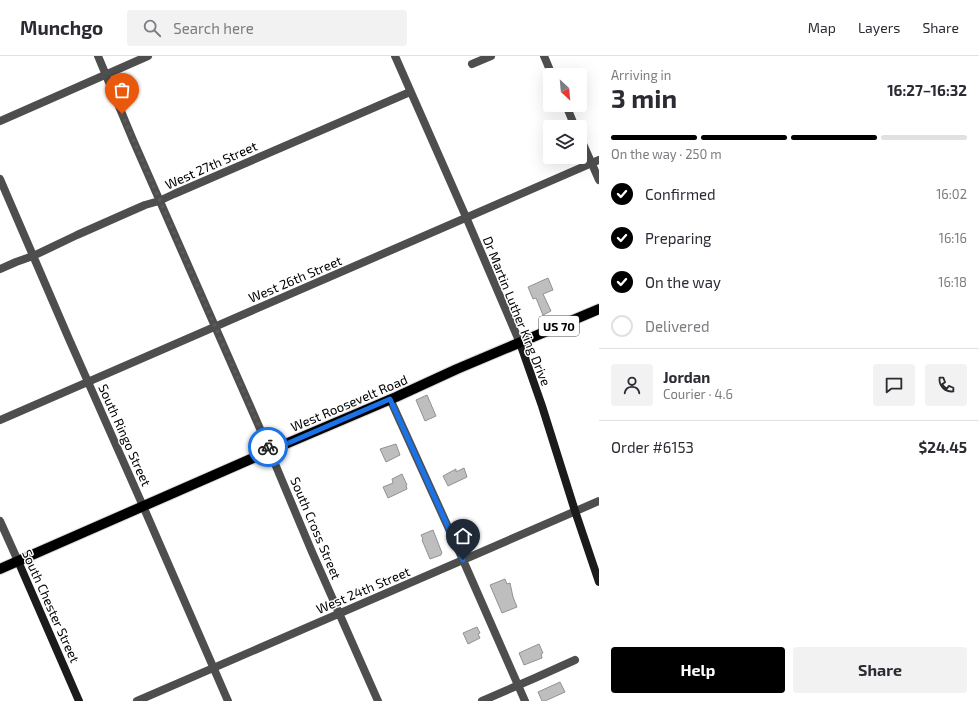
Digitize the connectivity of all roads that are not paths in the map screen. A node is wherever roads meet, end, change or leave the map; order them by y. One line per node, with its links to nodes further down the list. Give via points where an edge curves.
1 (98, 56): 8 (street, South Cross Street)
2 (148, 56): 8 (street)
3 (395, 56): 9 (street, Dr Martin Luther King Drive)
4 (491, 56): 6 (street)
5 (544, 56): 7 (street)
6 (472, 64)
7 (549, 68)
8 (106, 75): 10 (street); 15 (street, South Cross Street)
9 (410, 92): 15 (street, West 27th Street); 16 (street, Dr Martin Luther King Drive)
10 (0, 120)
11 (587, 148): 12 (street)
12 (595, 161): 14 (street); 16 (street, West 26th Street)
13 (0, 179): 17 (street, South Ringo Street)
14 (599, 180)
15 (159, 201): 17 (street, West 27th Street); 20 (street, South Cross Street)
16 (466, 217): 20 (street, West 26th Street); 21 (street, Dr Martin Luther King Drive)
17 (33, 256): 18 (street, West 27th Street); 22 (street, South Ringo Street)
18 (0, 269)
19 (599, 309): 21 (main road, West Roosevelt Road / US 70)
20 (215, 326): 22 (street, West 26th Street); 25 (street, South Cross Street)
21 (520, 343): 23 (main road, West Roosevelt Road / US 70); 28 (main road, Dr Martin Luther King Drive)
22 (87, 382): 24 (street, West 26th Street); 27 (street, South Ringo Street)
23 (390, 399): 25 (main road, West Roosevelt Road / US 70); 30 (street)
24 (0, 420)
25 (270, 451): 27 (main road, West Roosevelt Road / US 70); 34 (street, South Cross Street)
26 (599, 501): 28 (street, West 24th Street)
27 (143, 506): 31 (main road, West Roosevelt Road / US 70); 36 (street, South Ringo Street)
28 (575, 511): 30 (street, West 24th Street); 33 (main road, Dr Martin Luther King Drive)
29 (0, 521): 31 (street, South Chester Street)
30 (463, 560): 34 (street, West 24th Street); 37 (street)
31 (18, 561): 32 (main road, West Roosevelt Road / US 70); 38 (main road, South Chester Street)
32 (0, 569)
33 (599, 582)
34 (339, 613): 36 (street, West 24th Street); 41 (street, South Cross Street)
35 (575, 660): 37 (street)
36 (214, 668): 39 (street, West 24th Street); 40 (street, South Ringo Street)
37 (518, 685): 42 (street); 43 (street)
38 (79, 701)
39 (136, 701)
40 (228, 701)
41 (378, 701)
42 (482, 701)
43 (525, 701)

